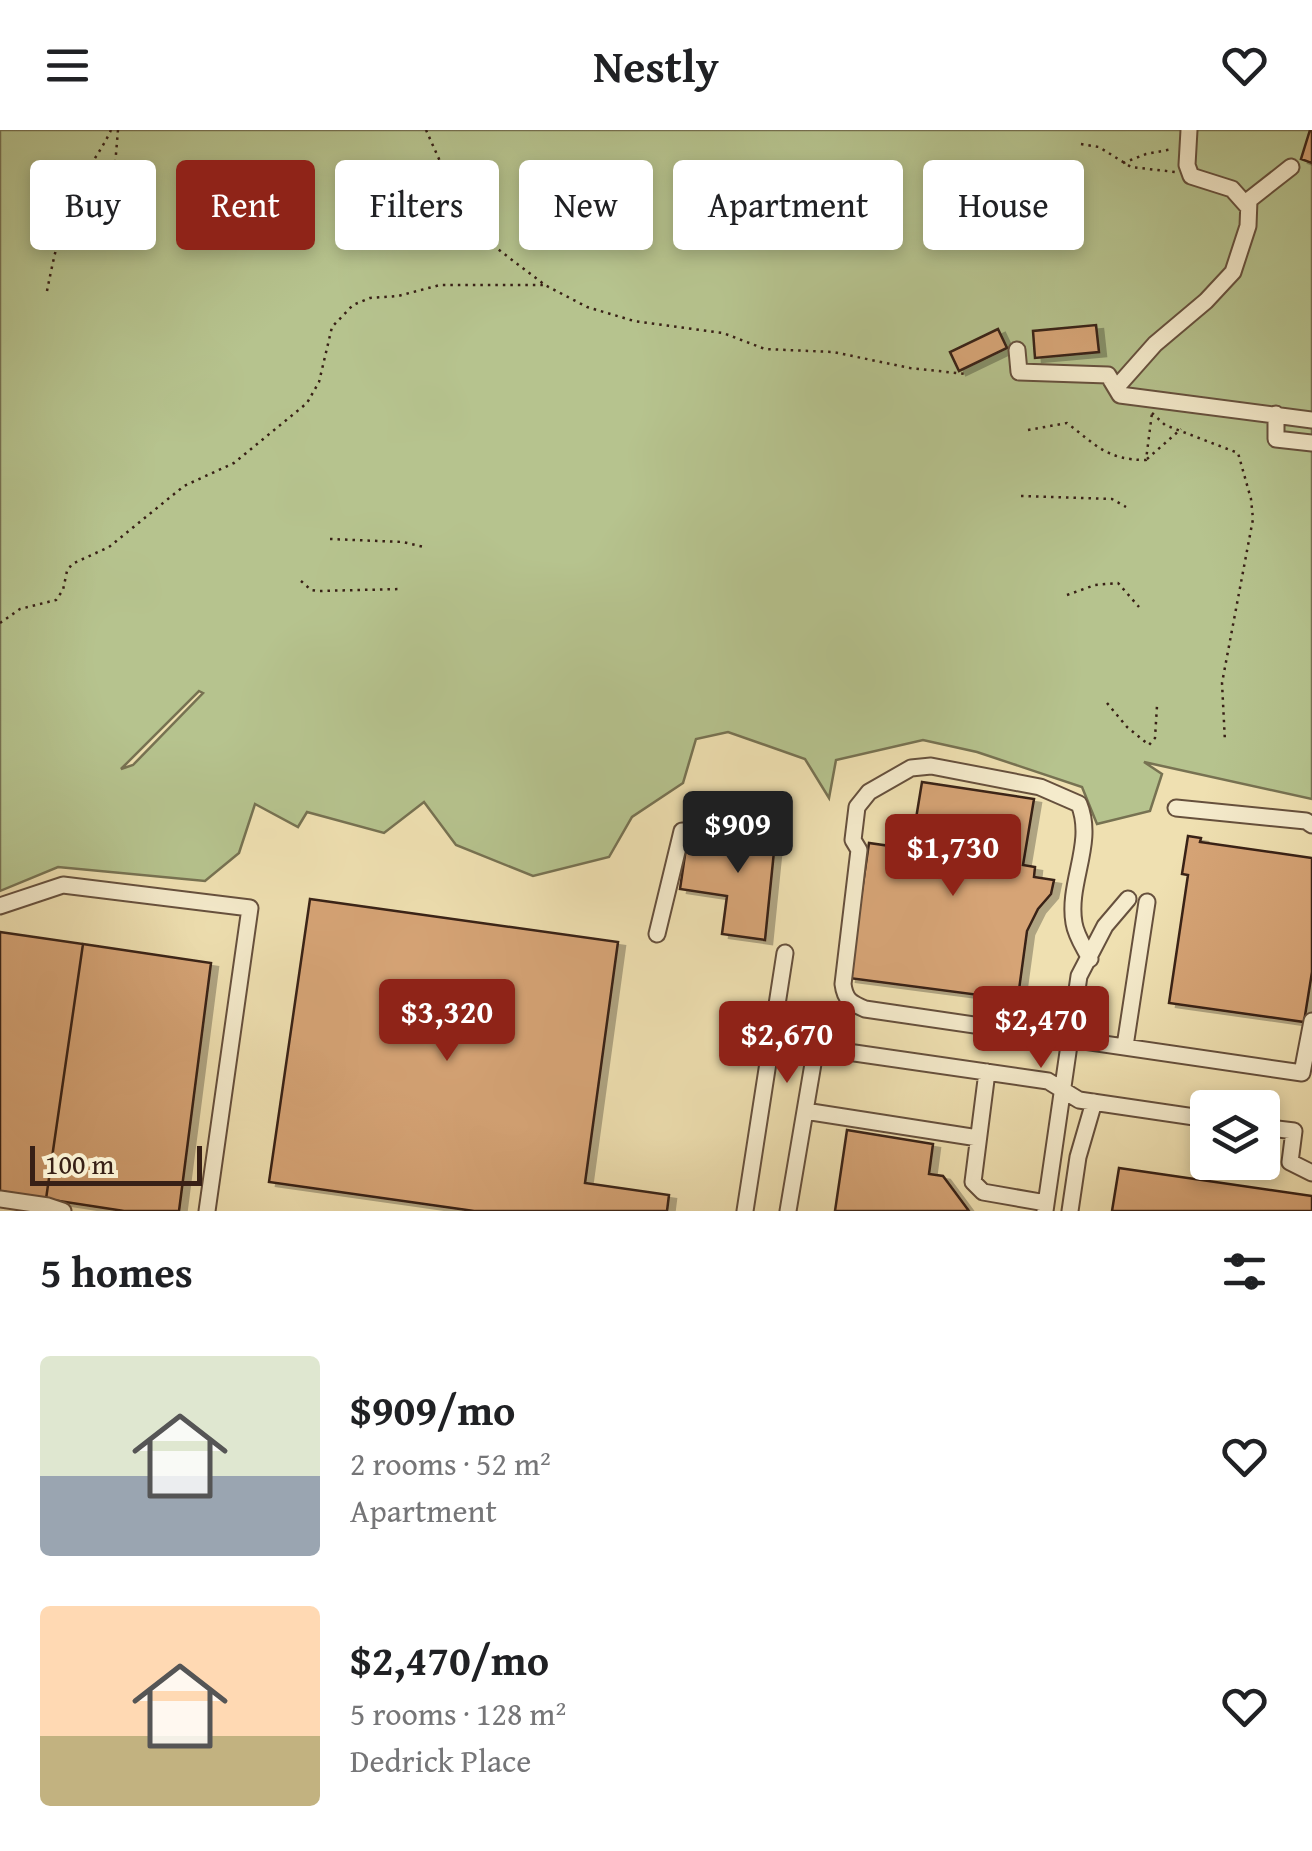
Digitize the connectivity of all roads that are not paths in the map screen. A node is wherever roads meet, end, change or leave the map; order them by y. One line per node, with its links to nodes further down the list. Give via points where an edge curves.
1 (1189, 130): 3 (street, via 1191,176 1232,189)
2 (1290, 167): 3 (street)
3 (1248, 207): 5 (street, via 1233,272 1155,344)
4 (1017, 350): 5 (street, via 1020,372 1108,375)
5 (1118, 392): 6 (street, via 1153,407)
6 (1276, 414): 7 (street); 8 (street, via 1276,438)
7 (1312, 420)
8 (1312, 443)
9 (1176, 808): 10 (street)
10 (1312, 825)
11 (722, 834): 15 (street, via 682,831)
12 (1128, 900): 17 (street, via 1105,926)
13 (1147, 902): 20 (street)
14 (0, 906): 34 (street, via 63,884 250,908)
15 (657, 934)
16 (786, 953): 35 (street)
17 (1090, 959): 19 (street, via 1079,976); 19 (street, via 1072,918 1086,827 1080,804 1040,787 930,766 889,780 857,807 844,996 865,1009)
18 (1312, 1021): 20 (street, via 1302,1073)
19 (1068, 1038): 20 (street); 22 (street)
20 (1125, 1046)
21 (987, 1072): 22 (street); 24 (street, via 820,1048); 27 (street)
22 (1061, 1088): 23 (street); 30 (street)
23 (1094, 1102): 25 (street); 37 (street)
24 (804, 1111): 27 (street); 36 (street)
25 (1190, 1115)
26 (1280, 1129): 28 (street, via 1294,1131 1290,1162)
27 (978, 1138): 30 (street, via 978,1188)
28 (1312, 1173)
29 (0, 1199): 33 (street)
30 (1045, 1207)
31 (0, 1209): 32 (street)
32 (14, 1211)
33 (63, 1211)
34 (206, 1211)
35 (745, 1211)
36 (788, 1211)
37 (1070, 1211)

